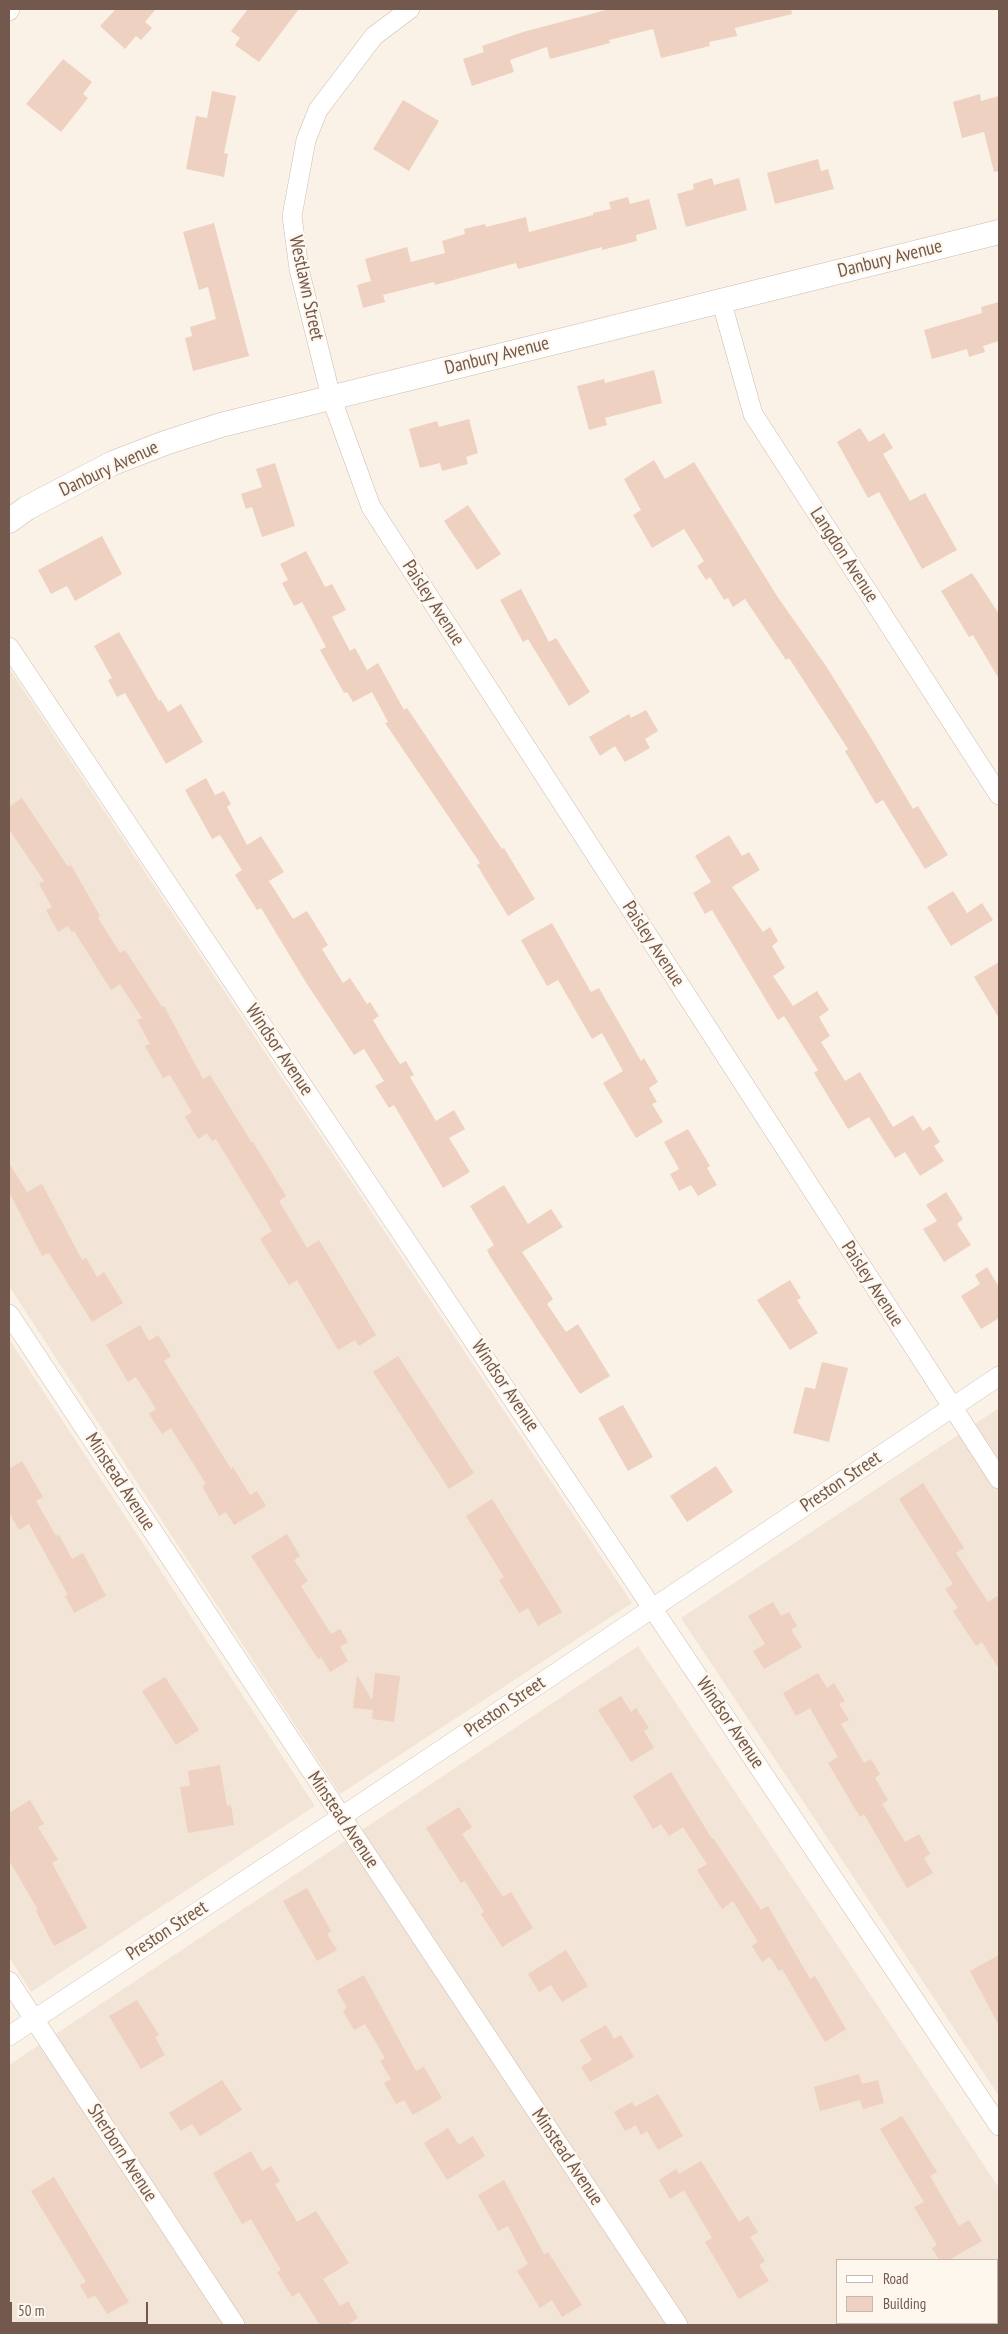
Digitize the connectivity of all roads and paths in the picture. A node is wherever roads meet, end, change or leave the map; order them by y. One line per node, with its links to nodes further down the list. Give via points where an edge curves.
1 (410, 9): 4 (street, Westlawn Street, via 374,36 318,110 306,140 292,216 299,269)
2 (999, 232): 3 (street, Danbury Avenue)
3 (720, 300): 4 (street, Danbury Avenue); 7 (street, Langdon Avenue, via 754,414)
4 (331, 397): 5 (street, Danbury Avenue, via 221,426 113,463); 10 (street, Paisley Avenue, via 371,507)
5 (9, 521)
6 (9, 647): 12 (street, Windsor Avenue)
7 (999, 795)
8 (9, 1314): 13 (street, Minstead Avenue)
9 (999, 1376): 10 (street, Preston Street)
10 (952, 1408): 11 (street, Paisley Avenue); 12 (street, Preston Street)
11 (999, 1478)
12 (653, 1608): 13 (street, Preston Street); 17 (street, Windsor Avenue)
13 (341, 1817): 15 (street, Preston Street); 19 (street, Minstead Avenue)
14 (9, 1980): 15 (street, Sherborn Avenue)
15 (34, 2019): 16 (street, Preston Street); 18 (street, Sherborn Avenue)
16 (9, 2036)
17 (999, 2126)
18 (235, 2325)
19 (678, 2325)

